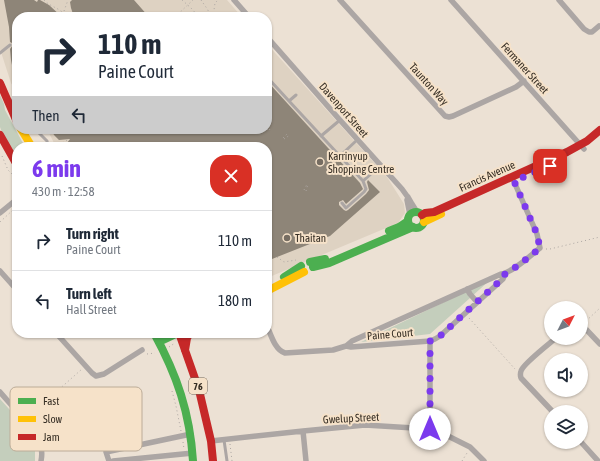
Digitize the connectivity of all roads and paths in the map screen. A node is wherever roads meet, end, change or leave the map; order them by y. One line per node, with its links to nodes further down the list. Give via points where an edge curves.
1 (44, 0): 12 (path)
2 (68, 0): 12 (path)
3 (182, 0): 11 (path)
4 (194, 0): 11 (path)
5 (201, 0): 15 (path)
6 (218, 0): 16 (path)
7 (234, 0): 17 (street)
8 (340, 0): 22 (street, Taunton Way, via 445,116 453,116)
9 (451, 0): 22 (street, Fermaner Street)
10 (559, 0): 18 (street, via 584,29 592,32)
11 (188, 5): 13 (path); 14 (path)
12 (63, 12)
13 (180, 12)
14 (194, 12)
15 (208, 12)
16 (214, 12)
17 (245, 12)
18 (599, 26)
19 (272, 43): 30 (street, Davenport Street)
20 (10, 45): 21 (lane)
21 (0, 53)
22 (524, 81): 42 (street, Fermaner Street)
23 (272, 82): 28 (lane)
24 (0, 83): 25 (main road)
25 (2, 90): 27 (lane); 29 (main road)
26 (296, 95): 28 (lane)
27 (12, 100)
28 (289, 101): 35 (lane)
29 (12, 111)
30 (340, 120): 35 (lane); 39 (street, Davenport Street)
31 (600, 130): 42 (main road, Francis Avenue)
32 (40, 134): 40 (lane)
33 (289, 134): 38 (path)
34 (0, 136): 44 (main road)
35 (321, 136): 45 (lane)
36 (600, 137): 42 (main road, Francis Avenue)
37 (69, 139): 41 (path)
38 (284, 139)
39 (357, 140): 45 (lane); 46 (street, Davenport Street)
40 (47, 142)
41 (64, 142)
42 (582, 147): 48 (main road, Francis Avenue)
43 (1, 153): 47 (path)
44 (12, 156)
45 (340, 156): 49 (lane)
46 (380, 166): 49 (lane); 56 (street, Davenport Street, via 406,196)
47 (12, 174)
48 (513, 179): 56 (main road, Francis Avenue, via 434,212 425,213); 59 (street, via 537,234)
49 (363, 181): 53 (lane, via 366,186 364,192 346,208)
50 (308, 184): 51 (path)
51 (305, 190)
52 (12, 203): 55 (street)
53 (342, 203)
54 (12, 211): 57 (path)
55 (0, 214)
56 (416, 219): 61 (main road, Francis Avenue, via 329,263 312,264 304,261)
57 (0, 222)
58 (600, 237): 59 (path, via 550,249)
59 (540, 248): 63 (street, Paine Court)
60 (277, 257): 61 (path, via 284,262 296,260)
61 (302, 267): 64 (main road, Francis Avenue); 66 (main road, Francis Avenue)
62 (0, 271): 65 (street)
63 (505, 274): 67 (street, Paine Court); 68 (street, Paine Court)
64 (272, 283)
65 (12, 284)
66 (272, 288)
67 (467, 290): 68 (street); 84 (street, Paine Court, via 352,341)
68 (477, 302): 70 (street, Paine Court)
69 (600, 308): 71 (path)
70 (465, 313): 80 (street, Paine Court, via 440,336); 89 (path)
71 (588, 319)
72 (588, 331): 82 (street)
73 (272, 337): 84 (street, Paine Court, via 281,352 286,354 333,350)
74 (61, 338): 88 (street)
75 (157, 338): 81 (main road, 76)
76 (170, 338): 81 (main road)
77 (178, 338): 87 (path, via 172,345)
78 (180, 338): 86 (main road, 76)
79 (187, 338): 86 (main road)
80 (430, 341): 84 (street, Paine Court); 95 (street)
81 (159, 342): 87 (main road, 76)
82 (600, 344)
83 (548, 345): 89 (street, via 525,365)
84 (346, 346)
85 (142, 350): 87 (path, via 147,354); 88 (street, via 104,374 96,376)
86 (185, 350): 100 (main road, 76, via 199,390)
87 (160, 351): 97 (main road, 76, via 172,368)
88 (86, 366): 90 (path)
89 (520, 374): 94 (street)
90 (62, 387)
91 (0, 392): 93 (street)
92 (172, 392): 98 (path)
93 (10, 403)
94 (547, 405)
95 (430, 429): 96 (street, Gwelup Street, via 364,425); 103 (street, Gwelup Street)
96 (303, 431): 99 (street, Gwelup Street); 114 (street)
97 (191, 434): 98 (street); 107 (main road, 76)
98 (182, 436): 101 (street); 107 (path)
99 (224, 440): 100 (street, Gwelup Street); 112 (lane)
100 (211, 441): 111 (main road, 76)
101 (142, 444)
102 (230, 444): 113 (path)
103 (470, 447): 115 (path); 116 (street, Gwelup Street)
104 (587, 449): 117 (street)
105 (42, 451): 108 (street)
106 (111, 451): 109 (street, via 106,452)
107 (190, 456): 110 (street)
108 (41, 461)
109 (109, 461)
110 (113, 461)
111 (213, 461)
112 (226, 461)
113 (232, 461)
114 (306, 461)
115 (462, 461)
116 (484, 461)
117 (598, 461)

